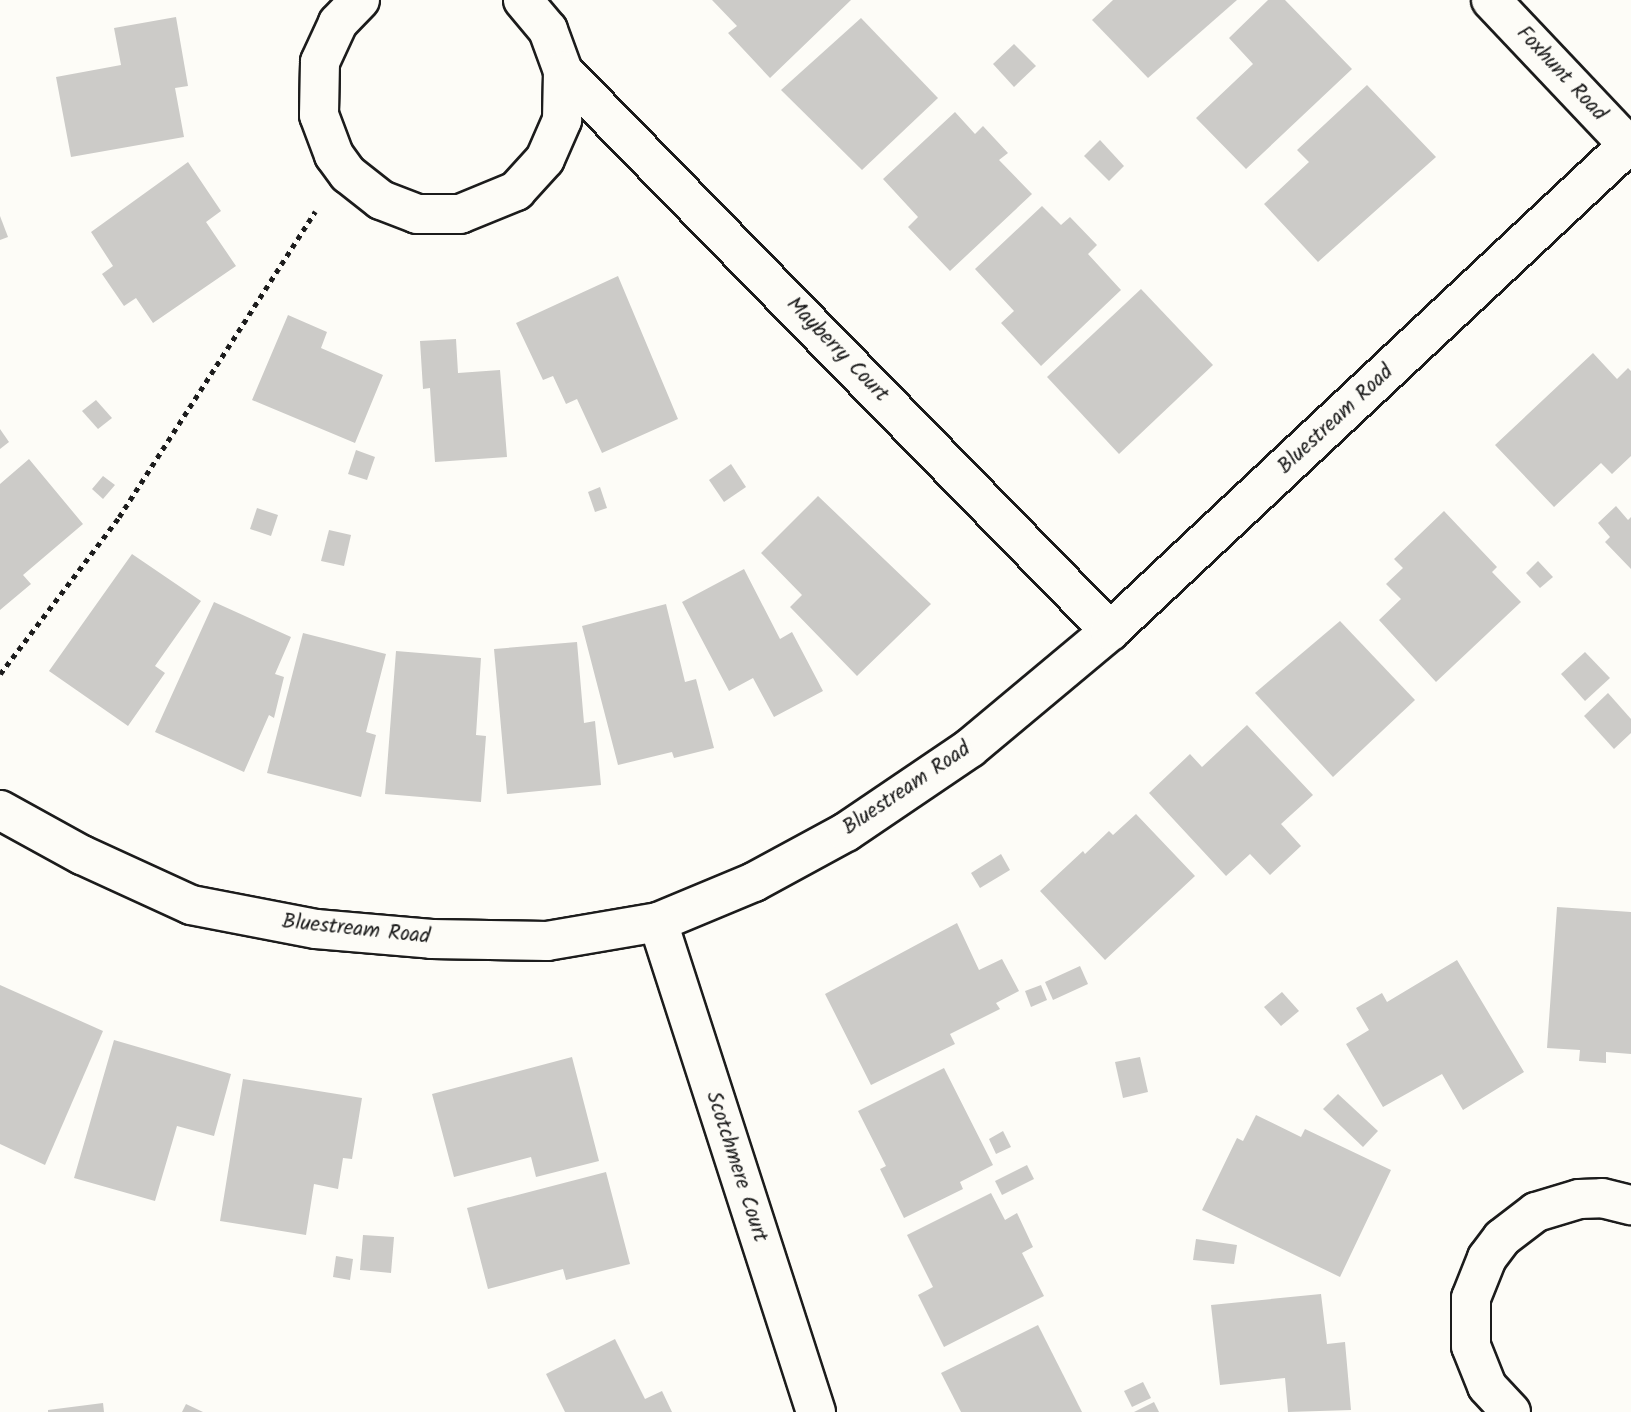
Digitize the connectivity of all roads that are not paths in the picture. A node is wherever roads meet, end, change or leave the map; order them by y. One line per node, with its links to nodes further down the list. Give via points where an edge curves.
1 (360, 0): 4 (street, Mayberry Court, via 338,23 320,62 319,115 334,155 348,174 382,200 417,214 460,214 516,191 545,159 562,120)
2 (523, 0): 4 (street, Mayberry Court, via 548,30)
3 (1491, 0): 5 (street, Foxhunt Road)
4 (563, 71): 6 (street, Mayberry Court)
5 (1630, 146): 6 (street, Bluestream Road)
6 (1110, 631): 8 (street, Bluestream Road, via 970,748 846,832 754,882)
7 (0, 810): 8 (street, Bluestream Road, via 82,855 191,905 316,929 432,939 547,941)
8 (658, 922): 10 (street, Scotchmere Court)
9 (1631, 1205): 11 (street, via 1602,1198 1578,1199 1536,1212 1502,1238 1487,1258 1471,1298 1471,1346 1487,1386)
10 (816, 1412)
11 (1511, 1412)

